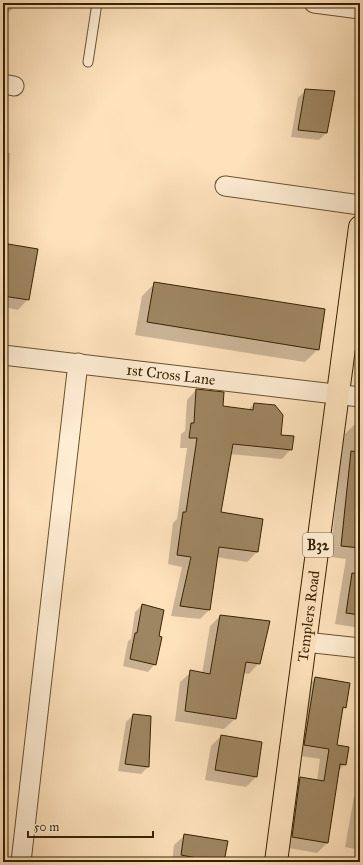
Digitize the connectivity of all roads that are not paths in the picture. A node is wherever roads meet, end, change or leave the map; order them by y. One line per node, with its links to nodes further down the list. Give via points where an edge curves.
1 (97, 3): 4 (lane)
2 (314, 3): 3 (street)
3 (360, 9)
4 (88, 62)
5 (225, 186): 6 (street)
6 (360, 204)
7 (360, 227): 8 (main road, Templers Road / B32)
8 (356, 281): 11 (main road, Templers Road / B32)
9 (3, 354): 10 (street, 1st Cross Lane)
10 (78, 363): 11 (street, 1st Cross Lane); 15 (street)
11 (338, 395): 12 (street, 1st Cross Lane); 13 (main road, Templers Road / B32)
12 (360, 397)
13 (305, 642): 14 (street); 16 (main road, Templers Road / B32)
14 (360, 648)
15 (21, 862)
16 (276, 862)

